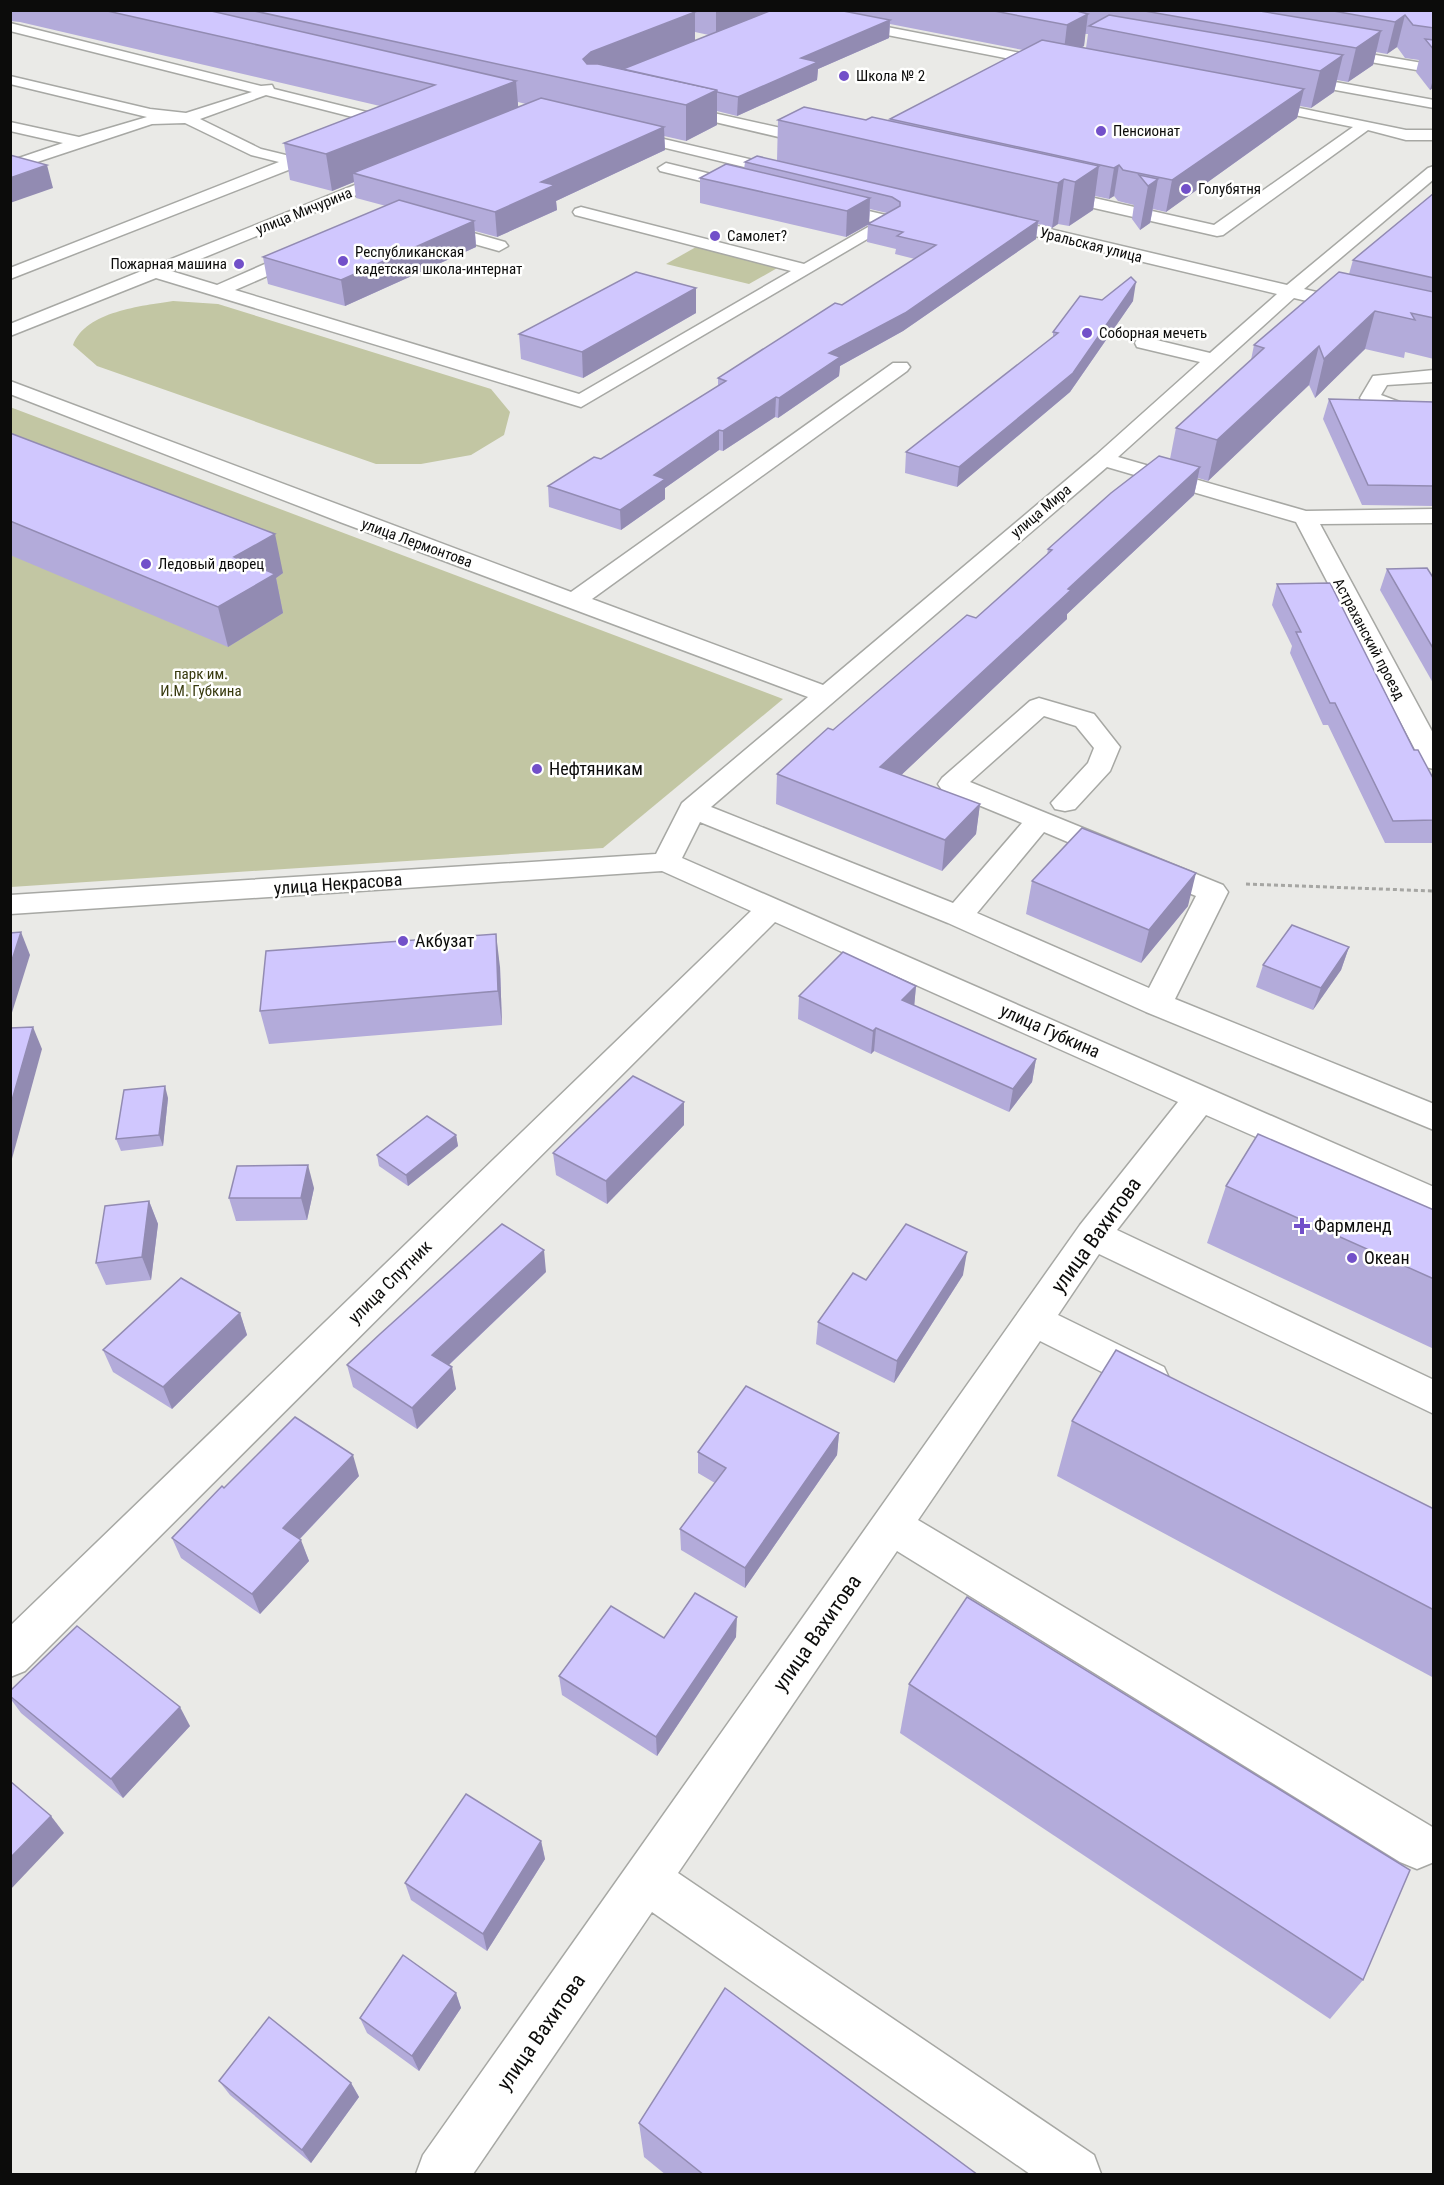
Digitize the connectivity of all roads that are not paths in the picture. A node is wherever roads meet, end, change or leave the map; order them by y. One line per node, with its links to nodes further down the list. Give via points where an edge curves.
1 (826, 20): 4 (street)
2 (12, 28): 9 (street)
3 (1317, 49): 5 (street)
4 (1072, 64)
5 (1434, 69)
6 (1273, 75): 12 (street)
7 (10, 80): 13 (street)
8 (283, 81): 9 (street)
9 (262, 90): 13 (street); 18 (street, via 394,123)
10 (1238, 100): 14 (street)
11 (654, 104): 16 (street)
12 (1434, 104)
13 (187, 118): 20 (street, via 151,120); 24 (street, via 255,152)
14 (1365, 125): 19 (street, via 1406,135); 40 (street)
15 (10, 126): 20 (street)
16 (755, 127): 22 (street); 23 (street)
17 (610, 130): 23 (street)
18 (373, 132)
19 (1434, 135)
20 (80, 142): 25 (street)
21 (340, 144): 24 (street)
22 (836, 145)
23 (702, 152): 29 (street)
24 (296, 162): 32 (street)
25 (10, 166)
26 (410, 168): 38 (street, улица Мичурина)
27 (666, 168): 31 (street)
28 (1434, 171): 50 (street, улица Мира)
29 (805, 176)
30 (1032, 189): 40 (street)
31 (767, 192)
32 (199, 200): 34 (street); 47 (street)
33 (812, 202): 45 (street, via 890,220)
34 (222, 206)
35 (581, 212): 45 (street)
36 (257, 215): 38 (street)
37 (977, 217): 48 (street, Уральская улица)
38 (280, 221): 46 (street, улица Мичурина)
39 (415, 221): 41 (street)
40 (1217, 231): 43 (street, via 1226,240)
41 (499, 246)
42 (317, 248): 49 (street)
43 (1220, 250)
44 (1236, 262): 48 (street)
45 (806, 270): 49 (street, via 581,401)
46 (155, 272): 49 (street); 52 (street, улица Мичурина)
47 (10, 274)
48 (1238, 280): 50 (street, Уральская улица)
49 (218, 291)
50 (1289, 293): 51 (street, Уральская улица); 54 (street, улица Мира)
51 (1434, 326)
52 (10, 331)
53 (1144, 343): 54 (street)
54 (1214, 360): 59 (street, улица Мира)
55 (900, 366): 62 (street)
56 (1434, 376): 58 (street, via 1380,380 1370,398)
57 (10, 387): 62 (street, улица Лермонтова)
58 (1414, 414)
59 (1103, 459): 61 (street); 63 (street, улица Мира)
60 (1434, 516): 61 (street)
61 (1305, 518): 64 (street, Астраханский проезд)
62 (574, 600): 63 (street, улица Лермонтова)
63 (824, 694): 66 (street, улица Мира)
64 (1434, 761)
65 (1065, 803): 67 (street, via 1101,765 1107,747 1085,720 1039,706 952,784)
66 (692, 809): 68 (street, улица Мира); 71 (street)
67 (1040, 820): 71 (street); 72 (street, via 1214,892)
68 (666, 862): 69 (street, улица Некрасова); 70 (street, улица Губкина)
69 (10, 905)
70 (770, 909): 73 (street, улица Губкина); 81 (street, улица Спутник)
71 (958, 916): 72 (street)
72 (1156, 1004): 74 (street)
73 (1201, 1097): 75 (street, улица Губкина); 76 (street, улица Вахитова)
74 (1434, 1118)
75 (1434, 1202)
76 (1093, 1235): 77 (street, улица Вахитова); 79 (street)
77 (1034, 1320): 78 (street); 80 (street, улица Вахитова)
78 (1181, 1394)
79 (1434, 1398)
80 (891, 1526): 82 (street); 83 (street, улица Вахитова)
81 (10, 1656)
82 (1417, 1845)
83 (646, 1880): 84 (street, улица Вахитова); 85 (street)
84 (456, 2169)
85 (1075, 2175)

